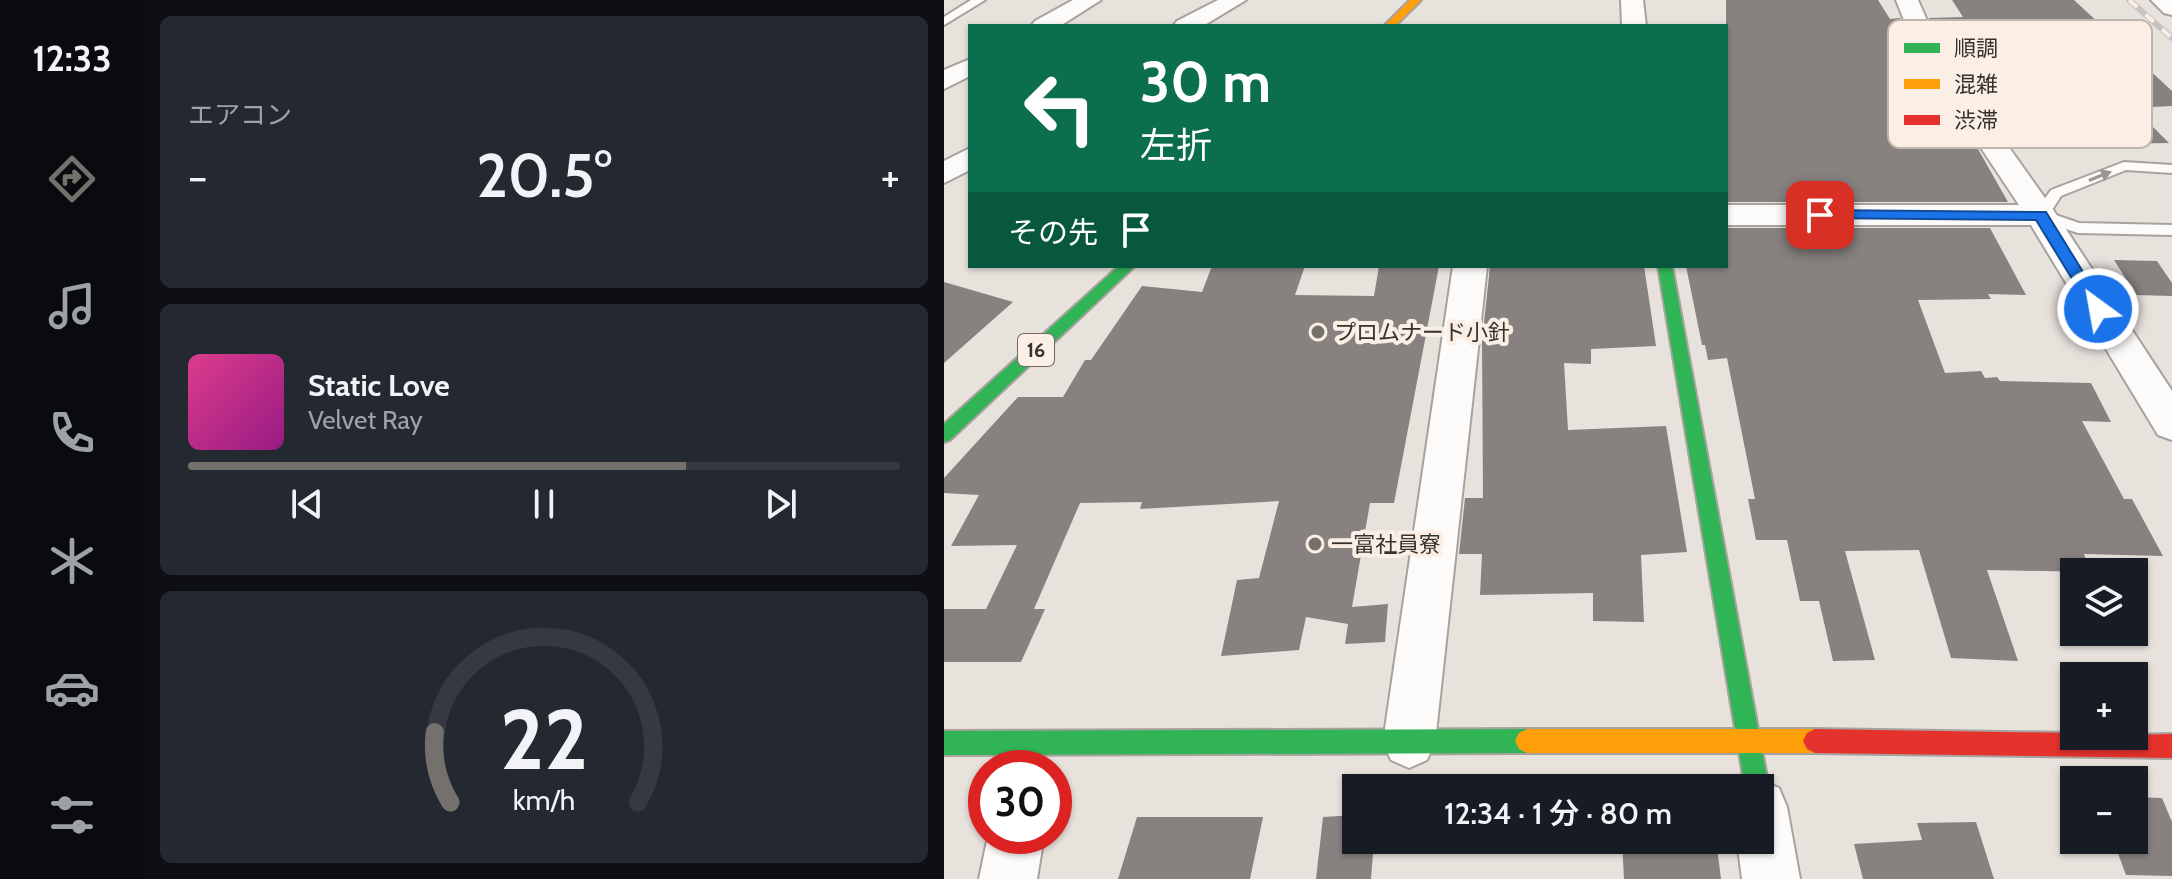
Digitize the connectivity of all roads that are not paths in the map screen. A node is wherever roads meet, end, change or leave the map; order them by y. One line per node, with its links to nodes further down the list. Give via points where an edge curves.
1 (979, 0): 10 (lane)
2 (1090, 0): 11 (street)
3 (1235, 0): 12 (street)
4 (1416, 0): 13 (street)
5 (1632, 0): 14 (street)
6 (1907, 0): 9 (street)
7 (2162, 0): 8 (street)
8 (2172, 8)
9 (1915, 20)
10 (944, 22)
11 (1047, 24)
12 (1189, 24)
13 (1391, 24)
14 (1634, 24)
15 (968, 67): 16 (street)
16 (944, 81)
17 (1995, 148): 22 (street)
18 (968, 158): 20 (street)
19 (2172, 169): 22 (lane, one-way to 19, via 2056,193 2124,166)
20 (944, 174)
21 (1728, 215): 22 (street)
22 (2041, 215): 23 (lane, via 2078,228); 27 (street)
23 (2172, 230)
24 (1126, 268): 28 (street, 16)
25 (1470, 268): 30 (street)
26 (1665, 268): 29 (street)
27 (2172, 424)
28 (944, 435)
29 (1750, 740): 30 (street); 32 (street); 35 (street)
30 (1409, 742): 34 (street)
31 (944, 743): 33 (street)
32 (2172, 746)
33 (992, 750)
34 (1072, 755)
35 (1755, 774)
36 (1013, 854): 38 (street)
37 (1767, 854): 39 (street)
38 (1008, 879)
39 (1771, 879)

